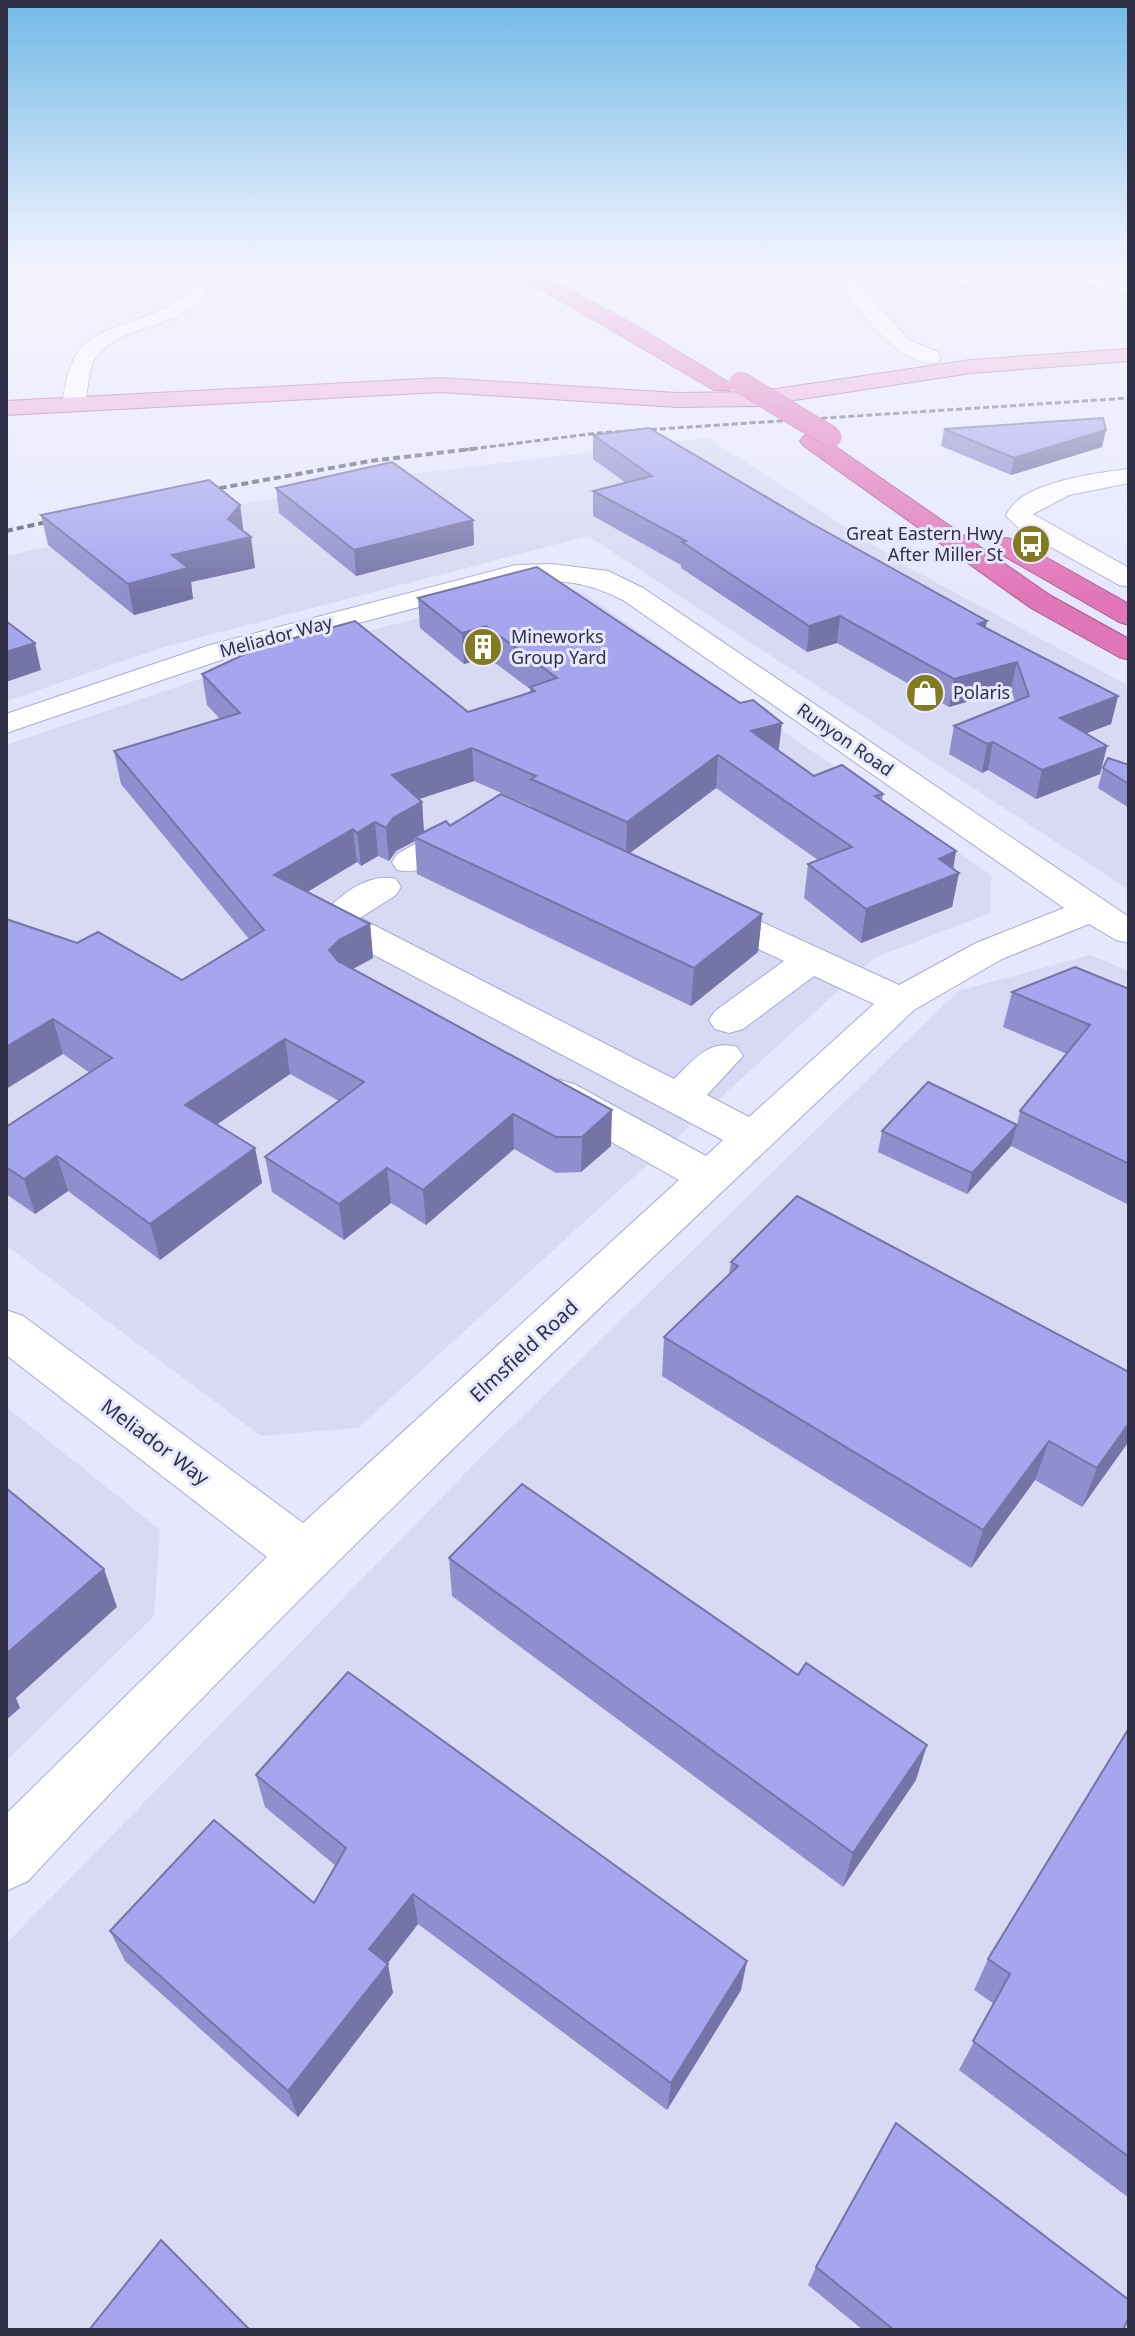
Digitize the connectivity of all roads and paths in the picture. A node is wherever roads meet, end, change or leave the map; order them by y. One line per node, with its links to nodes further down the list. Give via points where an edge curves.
1 (78, 380): 6 (street)
2 (723, 380): 5 (highway)
3 (725, 380): 5 (highway)
4 (898, 380): 6 (main road, via 711,400 441,385)
5 (731, 384): 8 (highway)
6 (73, 404): 7 (main road)
7 (6, 408)
8 (821, 439): 12 (highway); 13 (highway, via 1041,602)
9 (1127, 477): 11 (street, via 1036,499 1022,507 1019,516)
10 (552, 572): 14 (street, Meliador Way, via 516,573 220,651); 17 (street, Runyon Road, via 598,577 633,594)
11 (1129, 579)
12 (1129, 616)
13 (1129, 651)
14 (6, 724)
15 (497, 812): 21 (street, via 396,874 338,921)
16 (682, 899): 18 (street)
17 (1110, 921): 19 (street, Elmsfield Road, via 989,951)
18 (811, 960): 19 (street); 21 (street, via 726,1038)
19 (900, 1001): 22 (street, Elmsfield Road)
20 (521, 1074): 23 (street)
21 (678, 1099): 22 (street)
22 (754, 1138): 23 (street, Elmsfield Road)
23 (711, 1178): 25 (street, Elmsfield Road)
24 (6, 1329): 25 (street, Meliador Way)
25 (305, 1555): 26 (street, Elmsfield Road)
26 (6, 1859)

